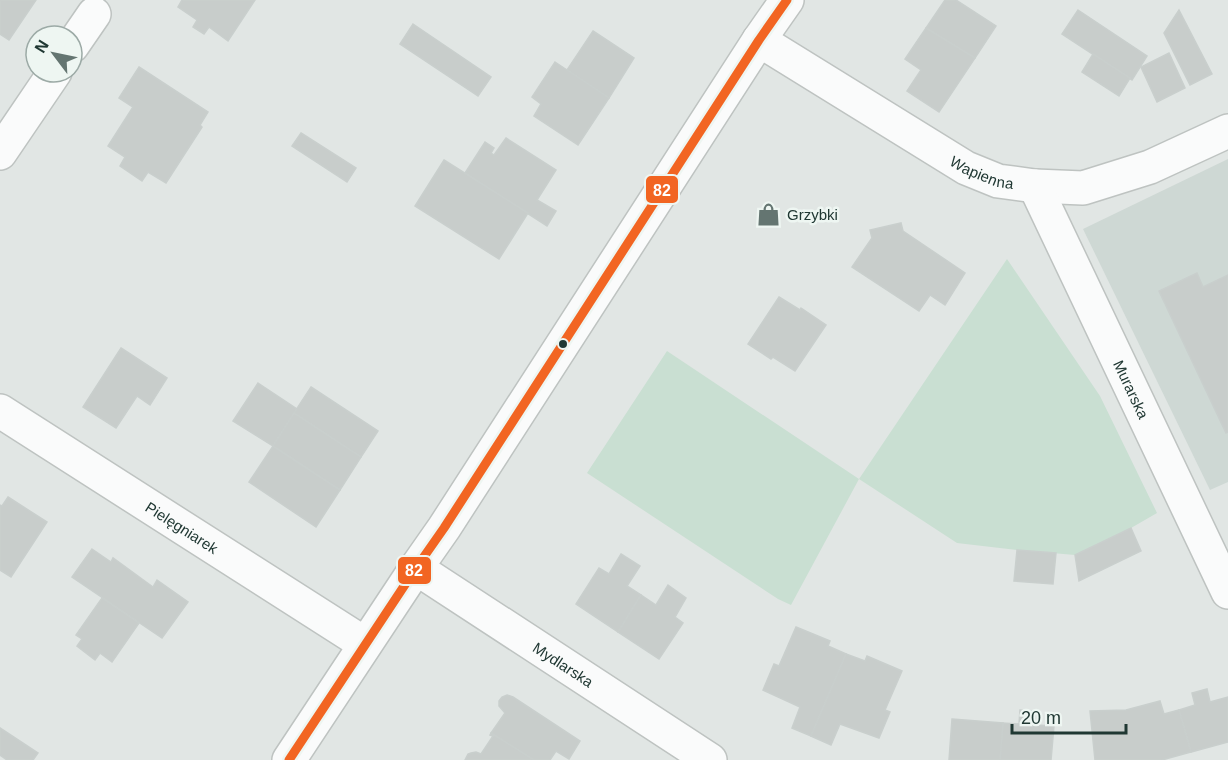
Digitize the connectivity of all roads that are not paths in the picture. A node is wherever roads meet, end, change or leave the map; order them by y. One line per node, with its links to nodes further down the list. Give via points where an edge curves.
1 (787, 0): 4 (street)
2 (94, 14): 3 (street)
3 (84, 29)
4 (759, 40): 8 (street, Wapienna, via 966,168 998,181); 10 (street)
5 (47, 84): 7 (street)
6 (1228, 130): 8 (street, Wapienna, via 1150,167 1083,188)
7 (0, 153)
8 (1035, 186): 11 (street, Murarska)
9 (0, 411): 12 (street, Pielęgniarek)
10 (416, 568): 12 (street); 14 (street, Mydlarska)
11 (1228, 592)
12 (365, 644): 13 (street)
13 (289, 760)
14 (710, 760)

